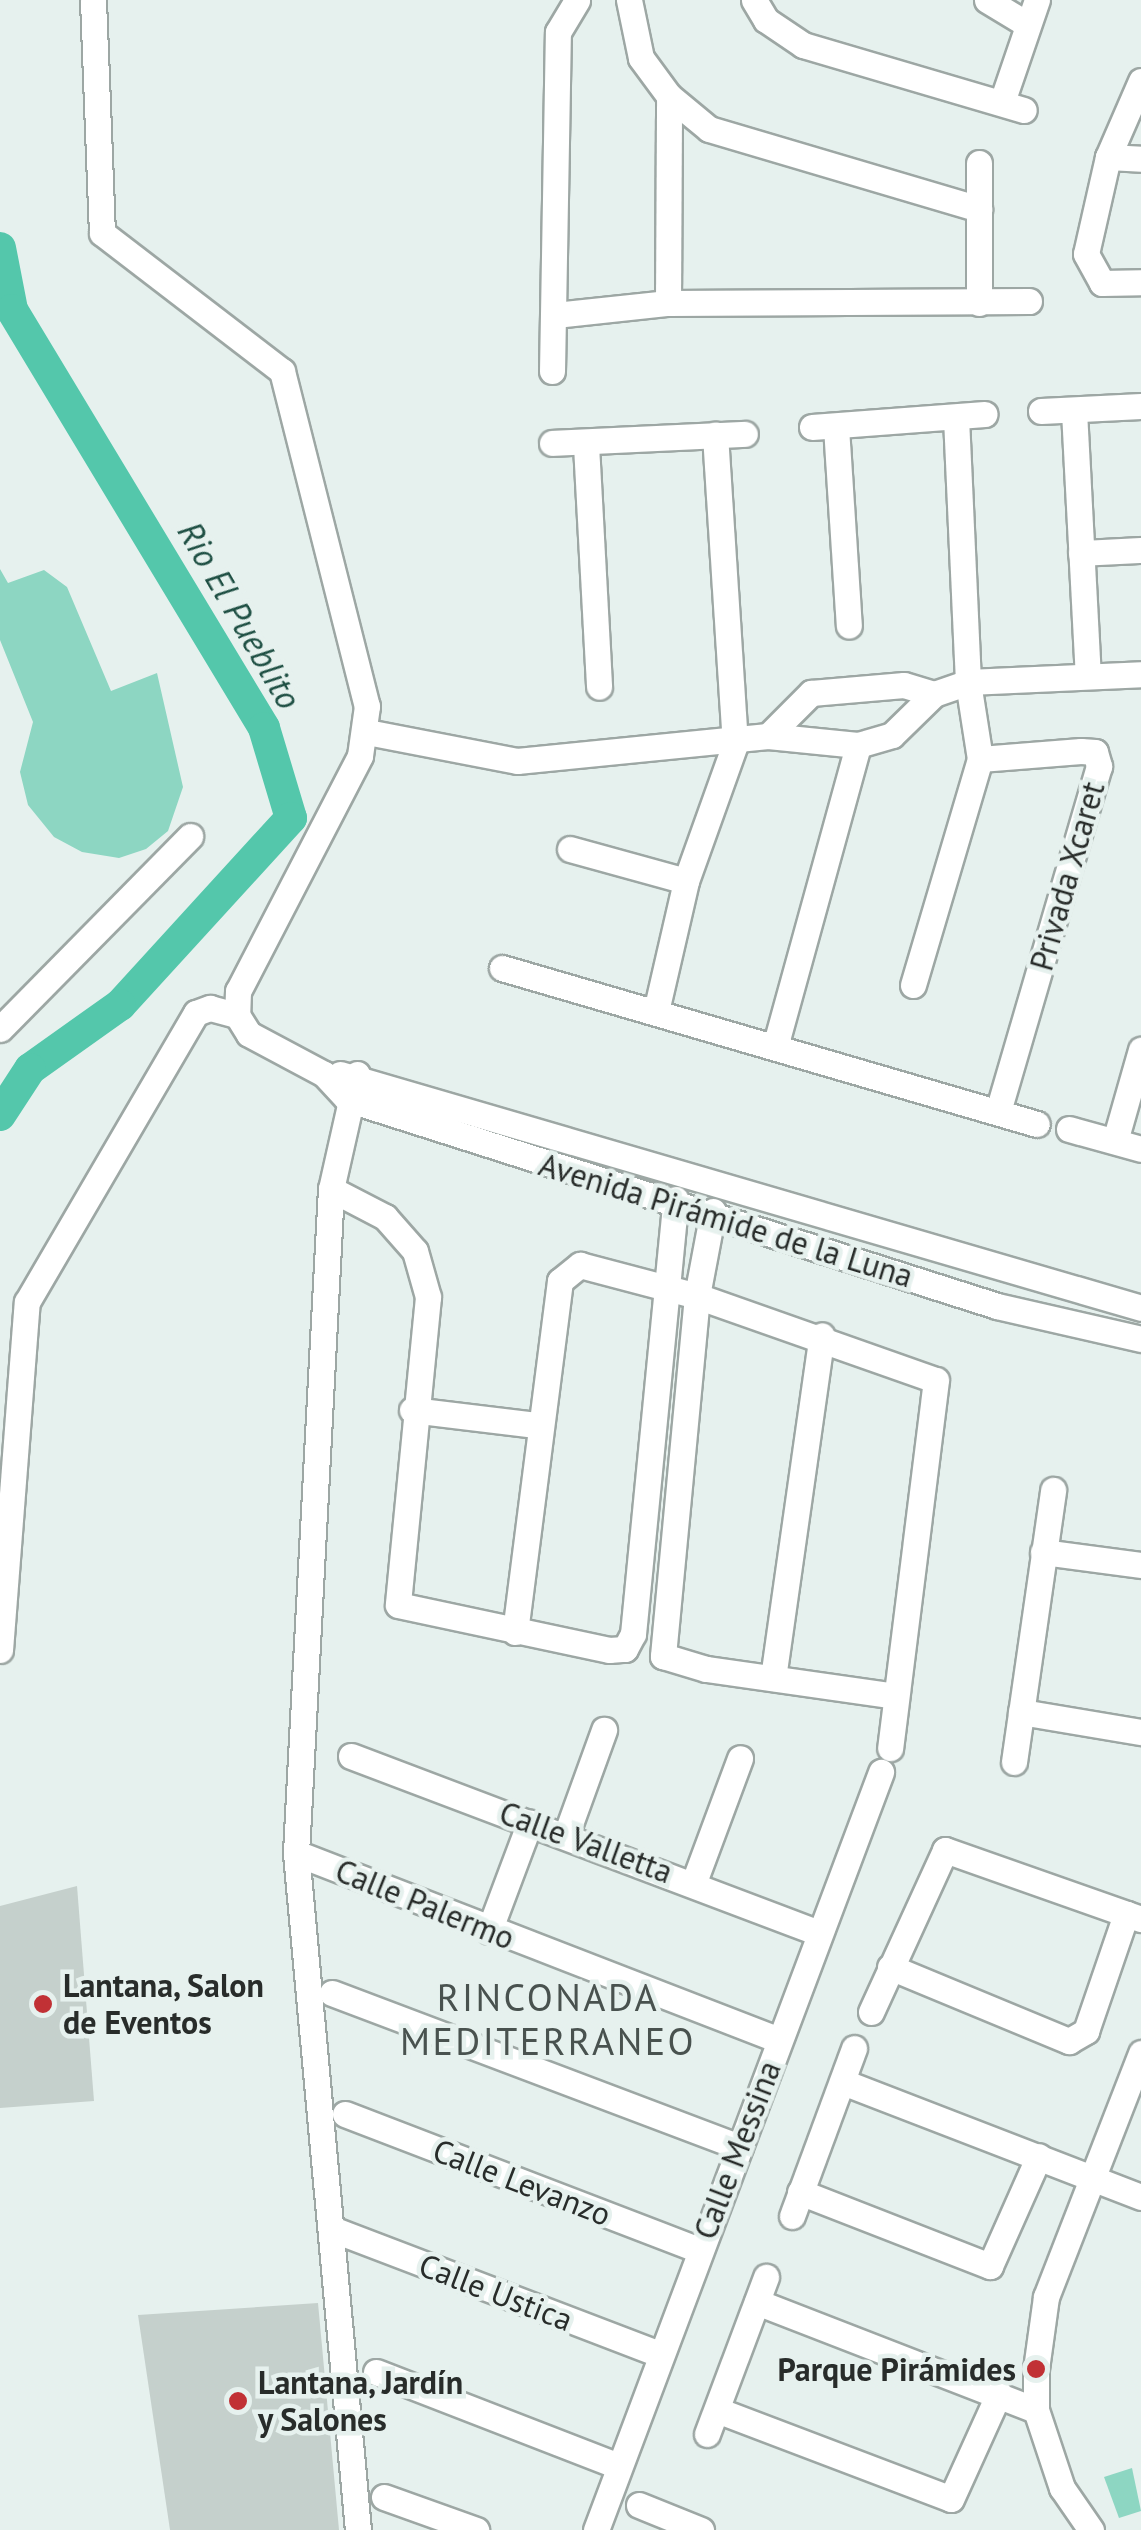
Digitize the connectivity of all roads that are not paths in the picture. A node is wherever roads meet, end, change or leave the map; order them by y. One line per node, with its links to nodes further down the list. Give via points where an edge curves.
1 (577, 0): 17 (street, via 558,32)
2 (629, 0): 8 (street, via 640,58)
3 (754, 0): 6 (street, via 766,20 803,45 1013,106)
4 (987, 0): 6 (street)
5 (90, 6): 36 (street, via 102,232 282,371 367,706)
6 (1031, 11)
7 (1141, 81): 9 (street)
8 (669, 96): 12 (street, via 740,144); 15 (street)
9 (1108, 157): 10 (street); 13 (street, via 1086,254 1102,283)
10 (1141, 159)
11 (978, 162): 12 (street)
12 (979, 209): 16 (street)
13 (1141, 282)
14 (1030, 302): 16 (street)
15 (668, 303): 16 (street); 17 (street)
16 (980, 303)
17 (555, 315): 18 (street)
18 (552, 371)
19 (1141, 406): 21 (street)
20 (1041, 411): 21 (street)
21 (1074, 411): 29 (street)
22 (985, 414): 23 (street)
23 (956, 418): 30 (street, via 824,427); 33 (street)
24 (745, 434): 25 (street)
25 (716, 435): 27 (street); 38 (street)
26 (552, 443): 27 (street)
27 (586, 445): 34 (street)
28 (1141, 550): 29 (street)
29 (1081, 553): 32 (street)
30 (850, 626)
31 (1141, 674): 32 (street)
32 (1088, 676): 33 (street)
33 (968, 682): 35 (street); 40 (street)
34 (600, 687)
35 (934, 694): 37 (street, via 904,685 811,693); 39 (street, via 892,735)
36 (367, 732): 38 (street, via 517,761 597,759 683,742); 47 (street, via 244,978)
37 (768, 736): 38 (street); 39 (street)
38 (735, 744): 43 (street)
39 (858, 746): 49 (street)
40 (980, 759): 45 (street); 55 (street, Privada Xcaret, via 1081,751 1095,752 1099,766)
41 (190, 836): 48 (street)
42 (570, 849): 43 (street)
43 (686, 881): 46 (street)
44 (502, 968): 46 (street)
45 (913, 985)
46 (657, 1007): 49 (street)
47 (237, 1016): 51 (street, Avenida Pirámide de la Luna, via 249,1034); 74 (street, via 210,1008 196,1013 27,1302)
48 (0, 1029)
49 (776, 1047): 55 (street)
50 (1141, 1050): 59 (street)
51 (324, 1074): 52 (street, Avenida Pirámide de la Luna); 53 (street, Avenida Pirámide de la Luna)
52 (356, 1074): 53 (street); 54 (street, Avenida Pirámide de la Luna)
53 (347, 1099): 58 (street, Avenida Pirámide de la Luna); 61 (street)
54 (462, 1106): 58 (street); 65 (street, Avenida Pirámide de la Luna)
55 (998, 1109): 56 (street)
56 (1037, 1124)
57 (1069, 1130): 59 (street)
58 (452, 1134): 62 (street, Avenida Pirámide de la Luna)
59 (1115, 1142): 60 (street)
60 (1141, 1149)
61 (331, 1190): 68 (street, via 385,1217 415,1251 428,1296); 85 (street)
62 (676, 1198): 63 (street, Avenida Pirámide de la Luna); 64 (street)
63 (713, 1211): 64 (street); 67 (street, Avenida Pirámide de la Luna, via 997,1306)
64 (685, 1292): 66 (street); 69 (street, via 580,1265 568,1269); 73 (street, via 626,1649); 75 (street, via 659,1639 663,1656 675,1662)
65 (1141, 1308)
66 (822, 1336): 75 (street); 76 (street, Calle Messina, via 936,1380)
67 (1141, 1340)
68 (412, 1410): 69 (street); 73 (street, via 398,1605)
69 (536, 1425): 73 (street)
70 (1052, 1490): 71 (street)
71 (1043, 1552): 72 (street); 77 (street)
72 (1141, 1565)
73 (515, 1632)
74 (0, 1650)
75 (773, 1678): 76 (street)
76 (896, 1696): 89 (street, Calle Messina, via 886,1760)
77 (1021, 1712): 79 (street); 82 (street)
78 (604, 1730): 84 (street)
79 (1141, 1732)
80 (351, 1756): 83 (street, Calle Valletta)
81 (740, 1758): 86 (street)
82 (1014, 1762)
83 (530, 1822): 84 (street, Calle Valletta); 88 (street)
84 (566, 1835): 86 (street, Calle Valletta)
85 (296, 1853): 88 (street, Calle Palermo); 102 (street)
86 (694, 1882): 89 (street, Calle Valletta)
87 (1131, 1928): 90 (street, via 1086,2032 1069,2041); 90 (street, via 945,1850)
88 (489, 1930): 93 (street, Calle Palermo)
89 (820, 1933): 93 (street, Calle Messina)
90 (890, 1967): 92 (street)
91 (332, 1993): 98 (street)
92 (872, 2012)
93 (778, 2040): 98 (street, Calle Messina)
94 (854, 2048): 96 (street)
95 (1141, 2053): 100 (street)
96 (843, 2082): 99 (street); 99 (street, via 796,2204 990,2266)
97 (344, 2114): 103 (street, Calle Levanzo)
98 (740, 2146): 103 (street, Calle Messina)
99 (1047, 2159): 100 (street)
100 (1096, 2179): 101 (street); 109 (street, via 1046,2297)
101 (1141, 2197)
102 (332, 2230): 106 (street, Calle Ustica); 113 (street)
103 (699, 2250): 106 (street, Calle Messina)
104 (766, 2277): 105 (street)
105 (757, 2302): 108 (street); 108 (street, via 712,2422 951,2499)
106 (660, 2354): 110 (street, Calle Messina)
107 (376, 2372): 110 (street)
108 (1002, 2395): 109 (street)
109 (1036, 2410): 117 (street, via 1062,2488)
110 (618, 2466): 115 (street, Calle Messina)
111 (384, 2497): 114 (street)
112 (639, 2505): 116 (street)
113 (358, 2530)
114 (476, 2530)
115 (596, 2530)
116 (701, 2530)
117 (1091, 2530)

